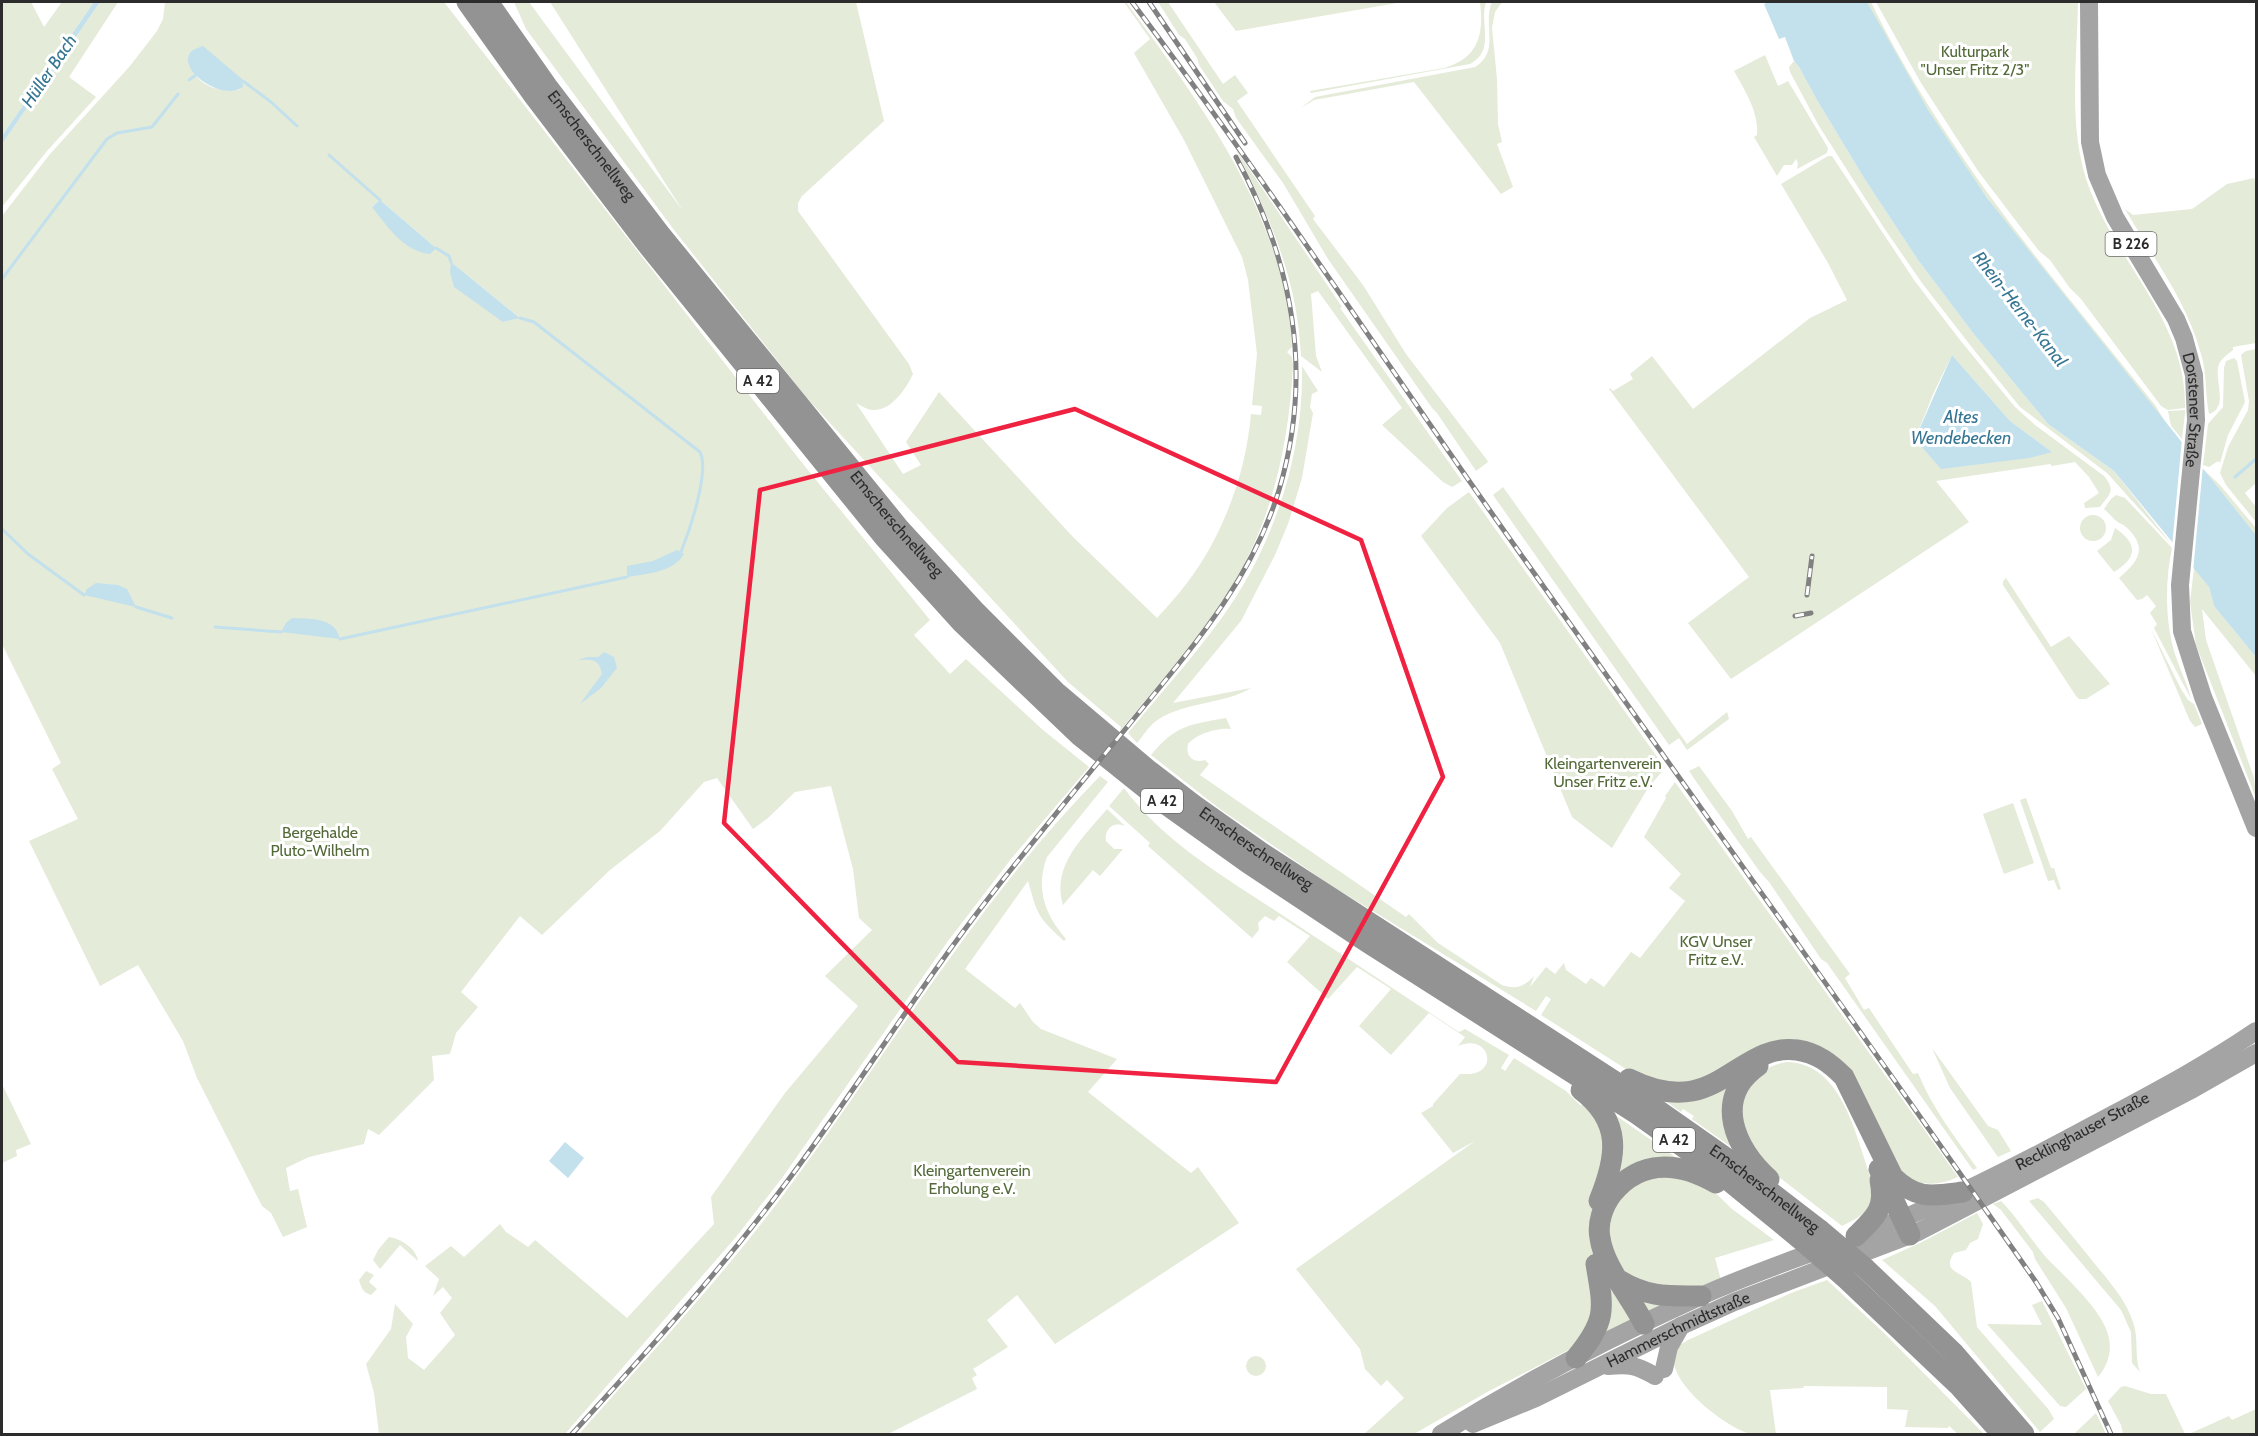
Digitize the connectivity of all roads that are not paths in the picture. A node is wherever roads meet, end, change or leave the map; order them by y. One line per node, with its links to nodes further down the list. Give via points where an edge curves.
1 (467, 2): 6 (highway, Emscherschnellweg / A 42, via 645,243 884,537 962,623 1079,735 1164,802 1347,929)
2 (488, 2): 8 (highway, Emscherschnellweg / A 42, via 660,234 899,528 1035,671 1094,725 1194,805)
3 (2089, 2): 4 (main road, Dorstener Straße / B 226, via 2093,159 2108,201 2184,338 2196,391 2182,562 2180,614 2186,649)
4 (2256, 828)
5 (2256, 1031): 10 (main road, Recklinghauser Straße, via 2150,1095)
6 (1541, 1053): 14 (highway, Emscherschnellweg / A 42, via 1717,1171); 15 (highway, via 1556,1072 1596,1103 1610,1128 1614,1144 1611,1172 1590,1225)
7 (2256, 1053): 11 (main road, Recklinghauser Straße, via 2193,1089)
8 (1587, 1064): 9 (highway, via 1610,1068 1648,1088 1692,1091 1763,1055 1778,1050 1807,1051 1833,1065 1844,1077); 12 (highway, Emscherschnellweg / A 42, via 1725,1157)
9 (1886, 1172): 10 (highway, via 1920,1195); 11 (highway); 12 (highway, via 1846,1095 1817,1062 1784,1056 1763,1062 1744,1078 1732,1114 1740,1143 1767,1177 1802,1205); 13 (highway, via 1879,1211)
10 (1963, 1192): 11 (main road, Recklinghauser Straße)
11 (1910, 1225): 13 (main road, Hammerschmidtstraße); 18 (main road, Hammerschmidtstraße)
12 (1820, 1230): 24 (highway, Emscherschnellweg / A 42, bridge, via 1954,1353)
13 (1856, 1236): 17 (main road, Hammerschmidtstraße)
14 (1799, 1238): 16 (highway, via 1702,1175 1673,1167 1643,1170 1618,1187 1608,1200 1600,1224 1604,1254); 23 (highway, Emscherschnellweg / A 42, bridge, via 1960,1387)
15 (1596, 1263): 19 (highway); 20 (highway, via 1603,1304 1601,1319 1592,1339)
16 (1619, 1280): 17 (highway, via 1658,1296); 19 (highway)
17 (1701, 1296): 19 (main road, Hammerschmidtstraße)
18 (1681, 1326): 19 (main road, Hammerschmidtstraße); 21 (main road, via 1660,1372 1636,1365)
19 (1642, 1335): 20 (main road, Hammerschmidtstraße); 21 (main road, Hammerschmidtstraße)
20 (1576, 1358): 22 (main road, Hammerschmidtstraße, via 1501,1396)
21 (1600, 1366): 22 (main road, Hammerschmidtstraße, via 1521,1405)
22 (1442, 1434)
23 (2002, 1434)
24 (2024, 1434)

